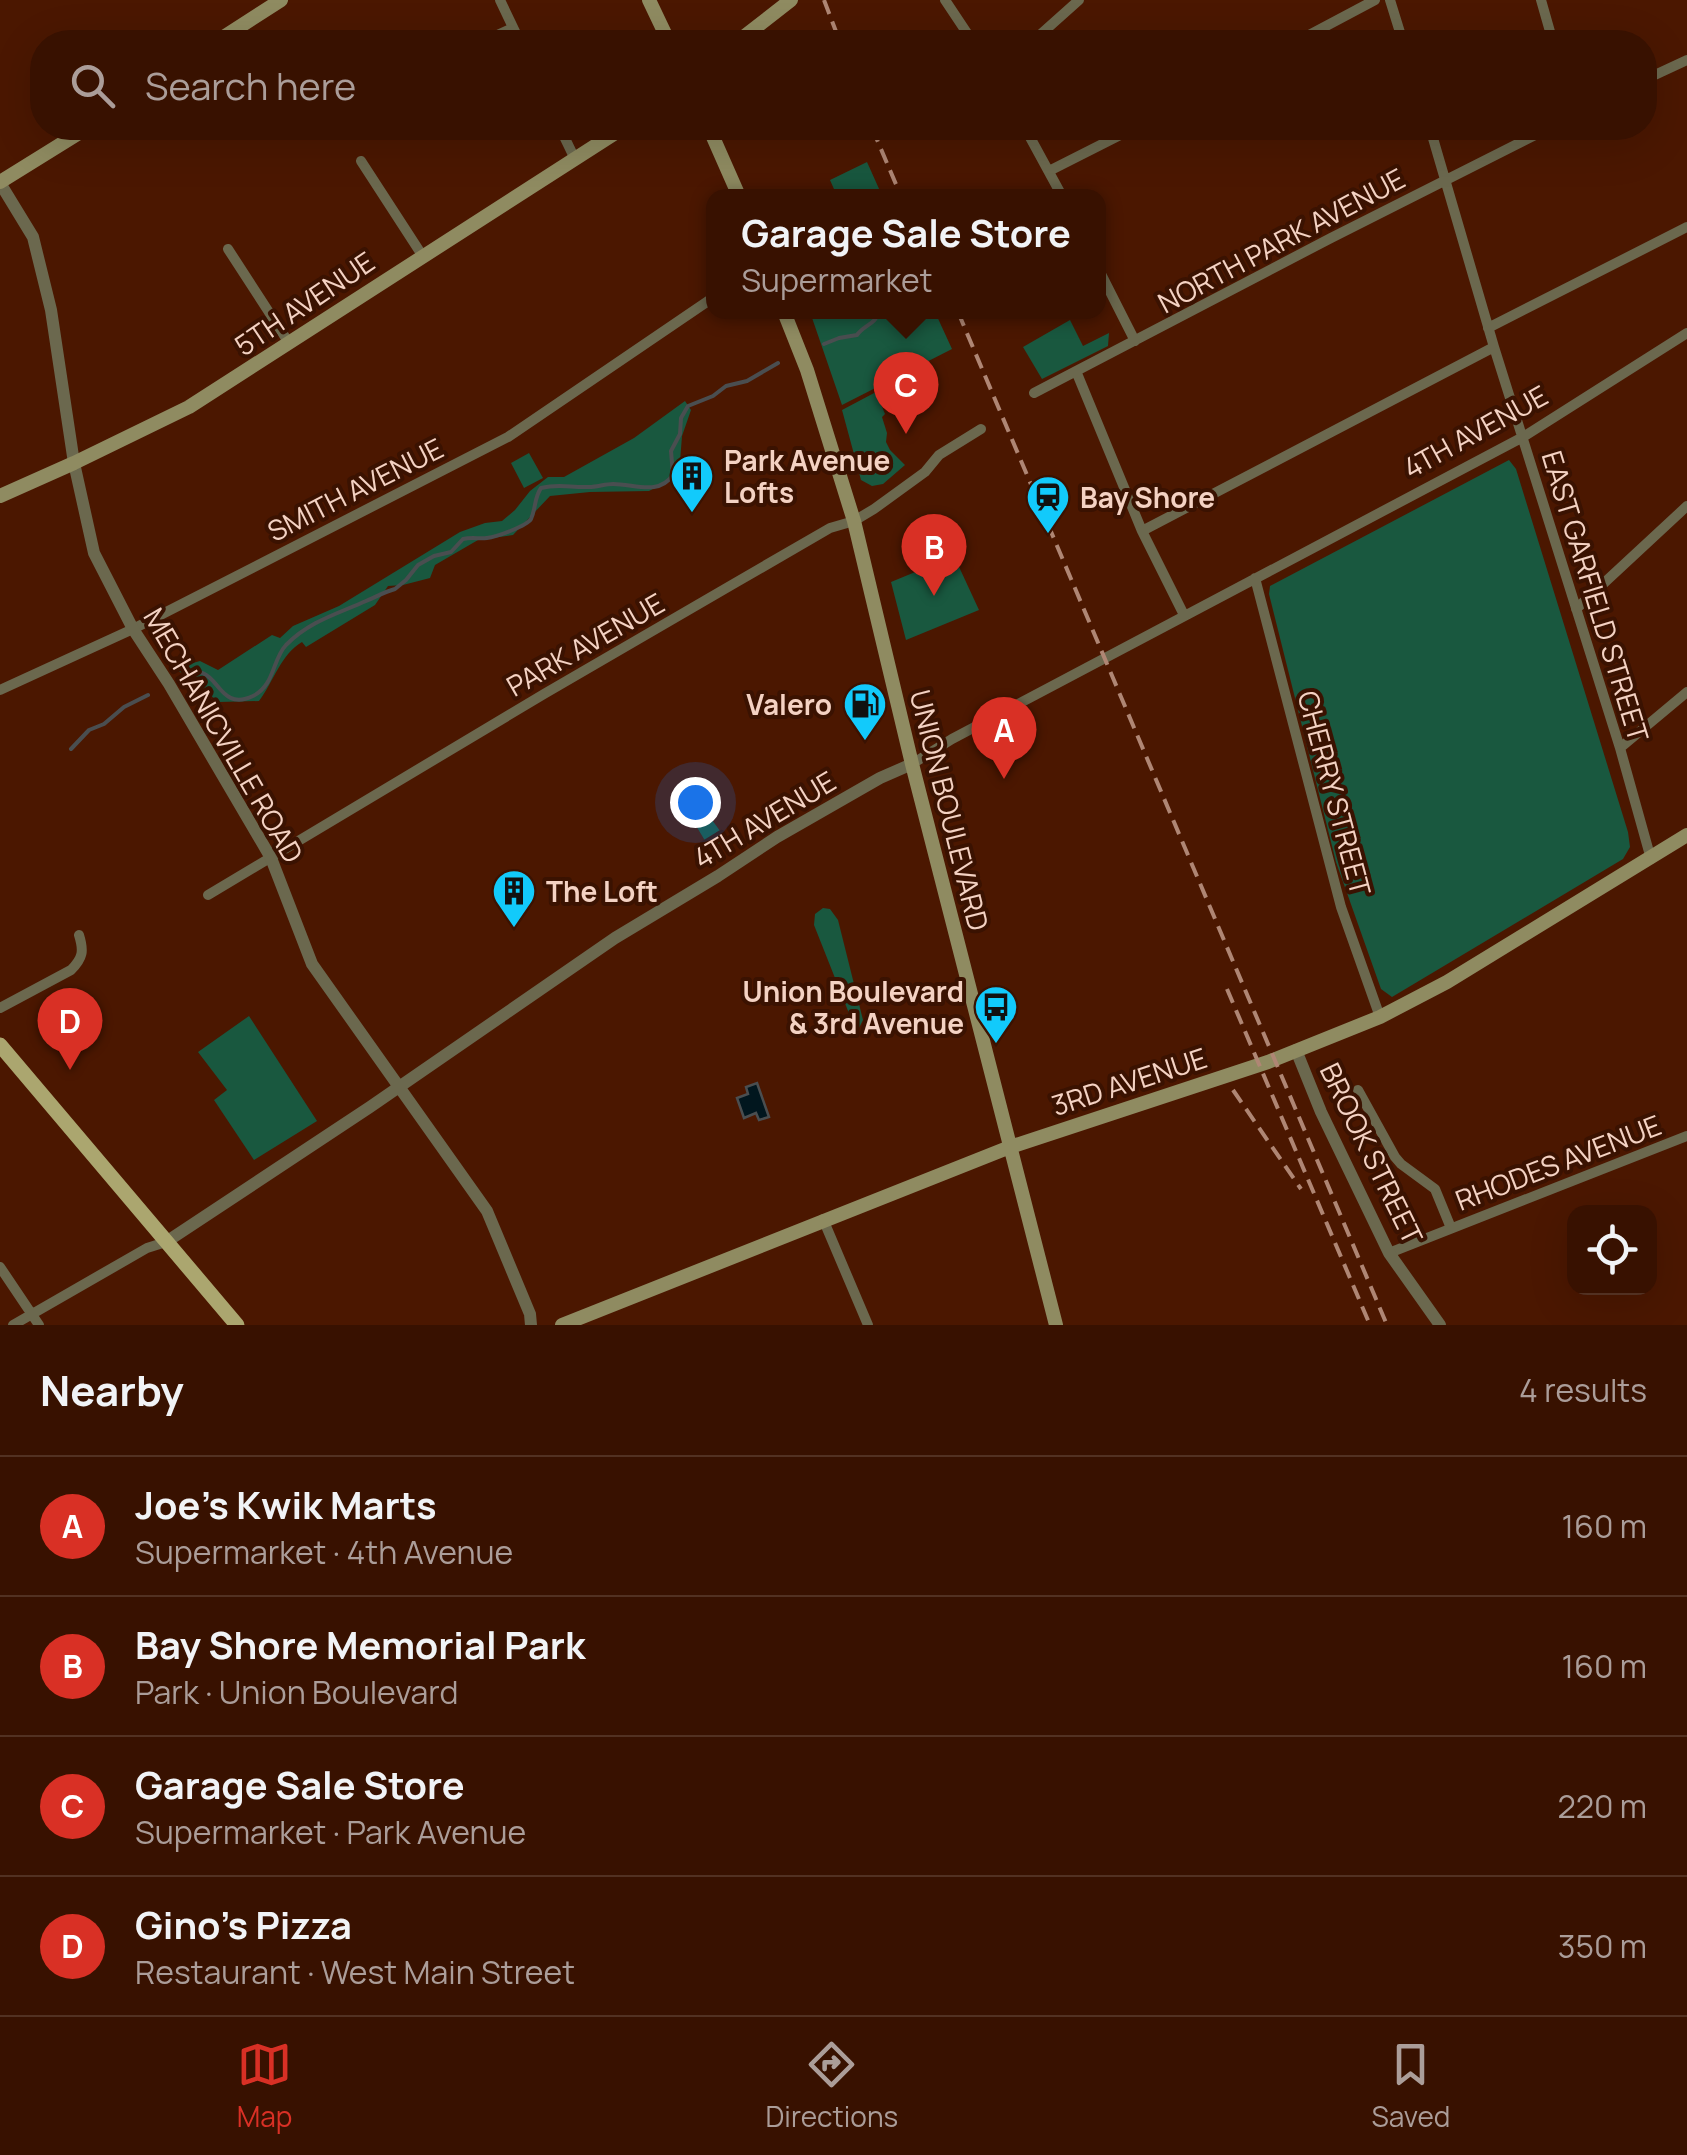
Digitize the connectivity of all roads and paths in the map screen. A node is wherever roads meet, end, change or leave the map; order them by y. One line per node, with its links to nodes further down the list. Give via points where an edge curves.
1 (281, 0): 11 (main road)
2 (500, 0): 10 (street)
3 (649, 0): 13 (main road)
4 (791, 0): 14 (main road)
5 (945, 0): 15 (street)
6 (1079, 0): 16 (street)
7 (1375, 0): 17 (street)
8 (1390, 0): 18 (street)
9 (1541, 0): 19 (street)
10 (513, 28): 12 (street)
11 (235, 30)
12 (509, 30)
13 (663, 30)
14 (752, 30)
15 (966, 30)
16 (1045, 30)
17 (1319, 30)
18 (1400, 30)
19 (1550, 30)
20 (1687, 60): 21 (street)
21 (1657, 74)
22 (68, 140): 34 (main road)
23 (566, 140): 30 (street)
24 (602, 140): 30 (main road, 5TH AVENUE)
25 (714, 140): 35 (main road)
26 (1032, 140): 32 (street)
27 (1110, 140): 32 (street)
28 (1434, 140): 33 (street, EAST GARFIELD STREET)
29 (1525, 140): 33 (street, NORTH PARK AVENUE)
30 (574, 157): 39 (main road, 5TH AVENUE)
31 (361, 161): 39 (street)
32 (1049, 171): 36 (street)
33 (1446, 179): 43 (street, EAST GARFIELD STREET); 45 (street, NORTH PARK AVENUE)
34 (0, 182): 52 (street, MECHANICVILLE ROAD, via 32,237 51,310)
35 (736, 189)
36 (1058, 189)
37 (1687, 227): 43 (street)
38 (228, 249): 46 (street)
39 (422, 255): 46 (main road, 5TH AVENUE)
40 (1106, 284): 45 (street)
41 (706, 302): 60 (street, SMITH AVENUE, via 508,437)
42 (787, 319): 55 (main road, UNION BOULEVARD)
43 (1488, 328): 47 (street, EAST GARFIELD STREET)
44 (1687, 333): 51 (street, 4TH AVENUE)
45 (1135, 341): 48 (street, NORTH PARK AVENUE)
46 (289, 343): 52 (main road, 5TH AVENUE, via 189,408)
47 (1494, 347): 51 (street, EAST GARFIELD STREET); 56 (street)
48 (1076, 372): 49 (street, NORTH PARK AVENUE); 56 (street)
49 (1034, 393)
50 (981, 428): 55 (street, PARK AVENUE)
51 (1523, 436): 57 (street, 4TH AVENUE); 58 (street, EAST GARFIELD STREET)
52 (74, 463): 53 (main road, 5TH AVENUE); 60 (street, MECHANICVILLE ROAD, via 94,553)
53 (0, 496)
54 (1687, 506): 58 (street)
55 (854, 521): 64 (main road, UNION BOULEVARD); 66 (street, PARK AVENUE, via 830,528)
56 (1142, 531): 59 (street)
57 (1256, 578): 59 (street, 4TH AVENUE); 71 (street, CHERRY STREET, via 1341,907)
58 (1576, 610): 63 (street, EAST GARFIELD STREET)
59 (1184, 615): 64 (street, 4TH AVENUE)
60 (133, 628): 61 (street, SMITH AVENUE); 66 (street, MECHANICVILLE ROAD)
61 (0, 690)
62 (1687, 692): 63 (street)
63 (1620, 748): 67 (street, EAST GARFIELD STREET)
64 (912, 764): 74 (street, 4TH AVENUE, via 777,837 616,938); 77 (main road, UNION BOULEVARD)
65 (1687, 835): 67 (main road, 3RD AVENUE)
66 (270, 858): 68 (street, PARK AVENUE); 74 (street, MECHANICVILLE ROAD, via 312,964)
67 (1651, 859): 71 (main road, 3RD AVENUE)
68 (208, 895)
69 (79, 935): 70 (street, via 81,960 71,970)
70 (0, 1008)
71 (1380, 1017): 72 (main road, 3RD AVENUE)
72 (1296, 1050): 77 (main road, 3RD AVENUE); 81 (street, BROOK STREET)
73 (2, 1052): 80 (main road)
74 (398, 1087): 80 (street, 4TH AVENUE); 88 (street, MECHANICVILLE ROAD, via 487,1211)
75 (1358, 1090): 79 (street, via 1400,1164 1435,1189)
76 (1687, 1136): 79 (street, RHODES AVENUE)
77 (1010, 1146): 78 (main road, 3RD AVENUE); 84 (main road, UNION BOULEVARD)
78 (823, 1219): 89 (main road, 3RD AVENUE); 90 (street)
79 (1451, 1228): 81 (street, RHODES AVENUE)
80 (166, 1242): 83 (street); 87 (main road)
81 (1389, 1253): 91 (street, BROOK STREET)
82 (0, 1267): 83 (street)
83 (32, 1314): 85 (street); 86 (street)
84 (1052, 1324)
85 (13, 1325)
86 (39, 1325)
87 (237, 1325)
88 (531, 1325)
89 (562, 1325)
90 (868, 1325)
91 (1440, 1325)

